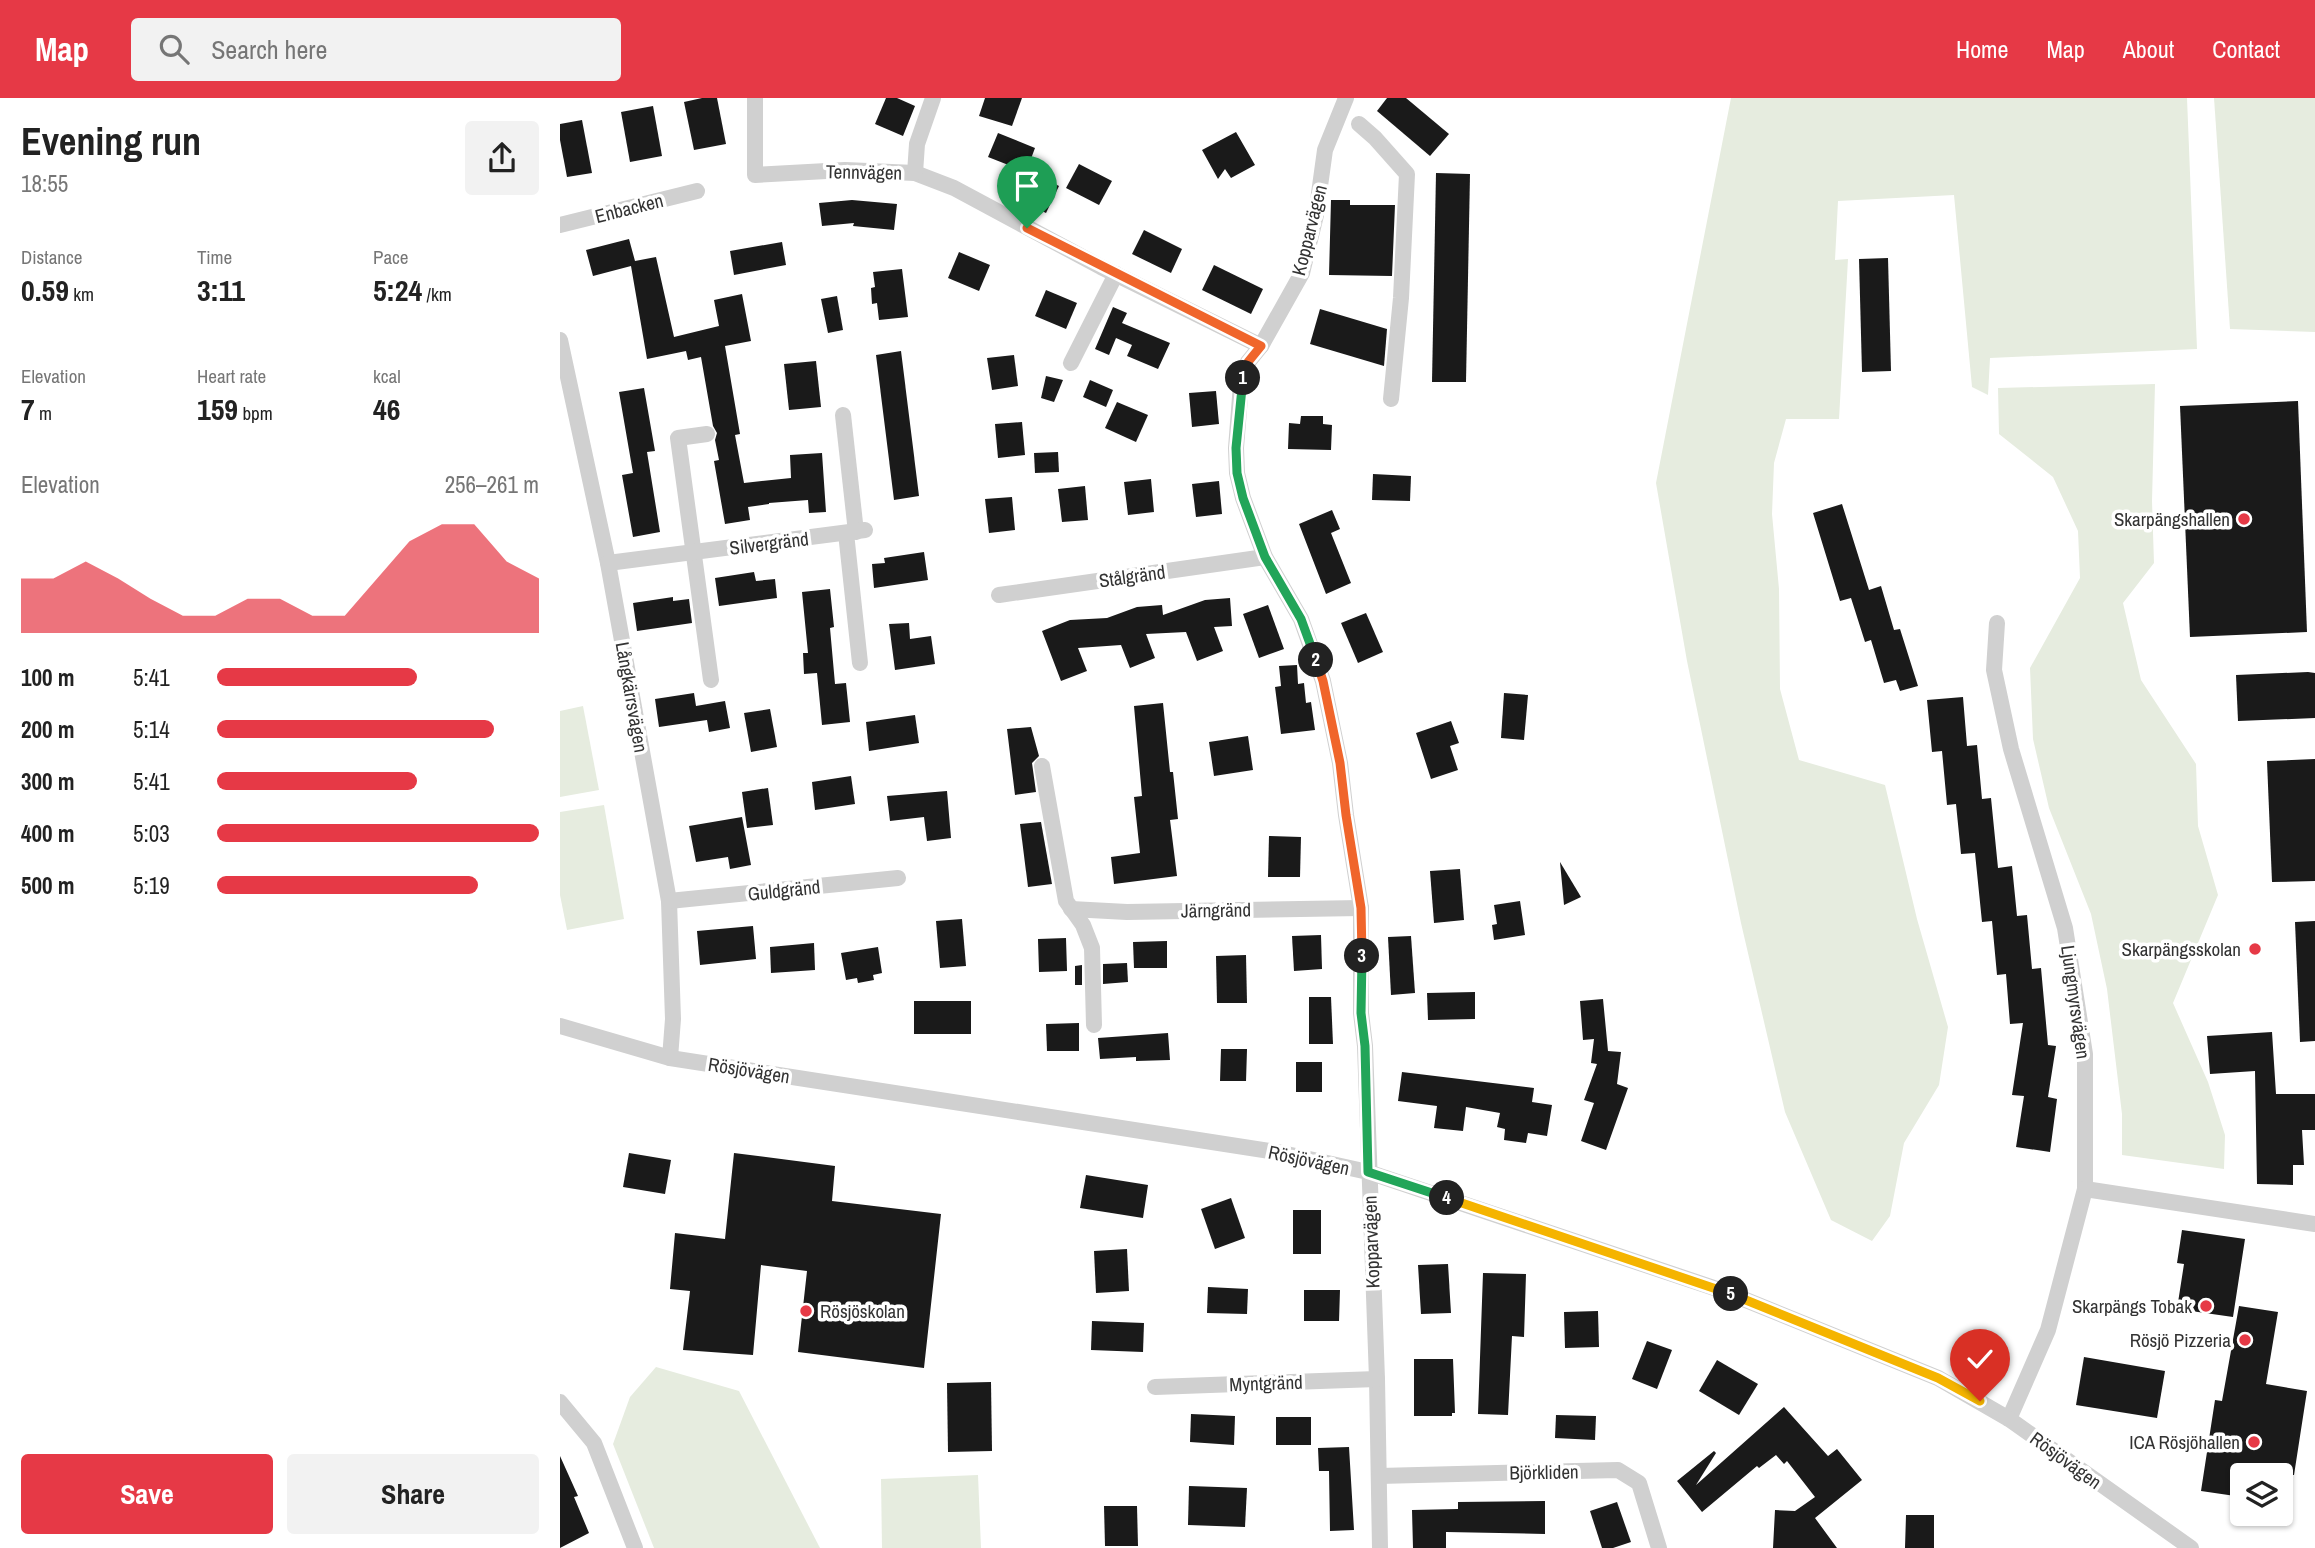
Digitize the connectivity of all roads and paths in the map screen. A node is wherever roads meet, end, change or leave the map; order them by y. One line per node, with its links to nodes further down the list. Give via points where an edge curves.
1 (755, 98): 5 (street, Tennvägen, via 755,175 845,170)
2 (933, 98): 5 (street, via 918,144)
3 (1346, 98): 10 (street, Kopparvägen, via 1325,150 1302,273)
4 (1359, 124): 12 (street, via 1407,174)
5 (915, 173): 8 (street, Tennvägen, via 954,188)
6 (697, 191): 7 (street, Enbacken)
7 (560, 225)
8 (1116, 274): 10 (street, Tennvägen); 11 (street)
9 (560, 340): 18 (street, Långkärrsvägen)
10 (1261, 346): 17 (street, Kopparvägen, via 1248,362 1241,384 1236,448 1243,498)
11 (1070, 363)
12 (1391, 400)
13 (843, 415): 15 (street)
14 (707, 434): 16 (street, via 678,438)
15 (856, 532): 16 (street, Silvergränd); 21 (street)
16 (692, 552): 18 (street, Silvergränd); 22 (street)
17 (1265, 557): 19 (street, Stålgränd); 26 (street, Kopparvägen, via 1301,619 1323,681)
18 (608, 563): 25 (street, Långkärrsvägen)
19 (999, 595)
20 (1997, 623): 32 (street, Ljungmyrsvägen, via 1994,670 2011,749 2065,928 2083,1041)
21 (860, 663)
22 (711, 680)
23 (1042, 766): 27 (street)
24 (898, 878): 25 (street, Guldgränd)
25 (669, 901): 30 (street, Långkärrsvägen)
26 (1361, 908): 27 (street, Järngränd); 31 (street, Kopparvägen)
27 (1071, 909): 28 (street, via 1092,948)
28 (1094, 1025)
29 (560, 1026): 30 (street, Rösjövägen)
30 (670, 1058): 31 (street, Rösjövägen, via 1269,1151)
31 (1368, 1172): 34 (street, Kopparvägen); 37 (street, Rösjövägen, via 1726,1292 1938,1378)
32 (2085, 1189): 33 (street); 37 (street, Ljungmyrsvägen, via 2048,1330)
33 (2315, 1224)
34 (1377, 1379): 35 (street, Myntgränd); 38 (street, Kopparvägen)
35 (1154, 1387)
36 (560, 1402): 39 (street, via 593,1443)
37 (2009, 1419): 42 (street, Rösjövägen)
38 (1378, 1476): 40 (street, Kopparvägen); 41 (street, Björkliden, via 1618,1471 1639,1483)
39 (635, 1548)
40 (1380, 1548)
41 (1659, 1548)
42 (2191, 1548)

